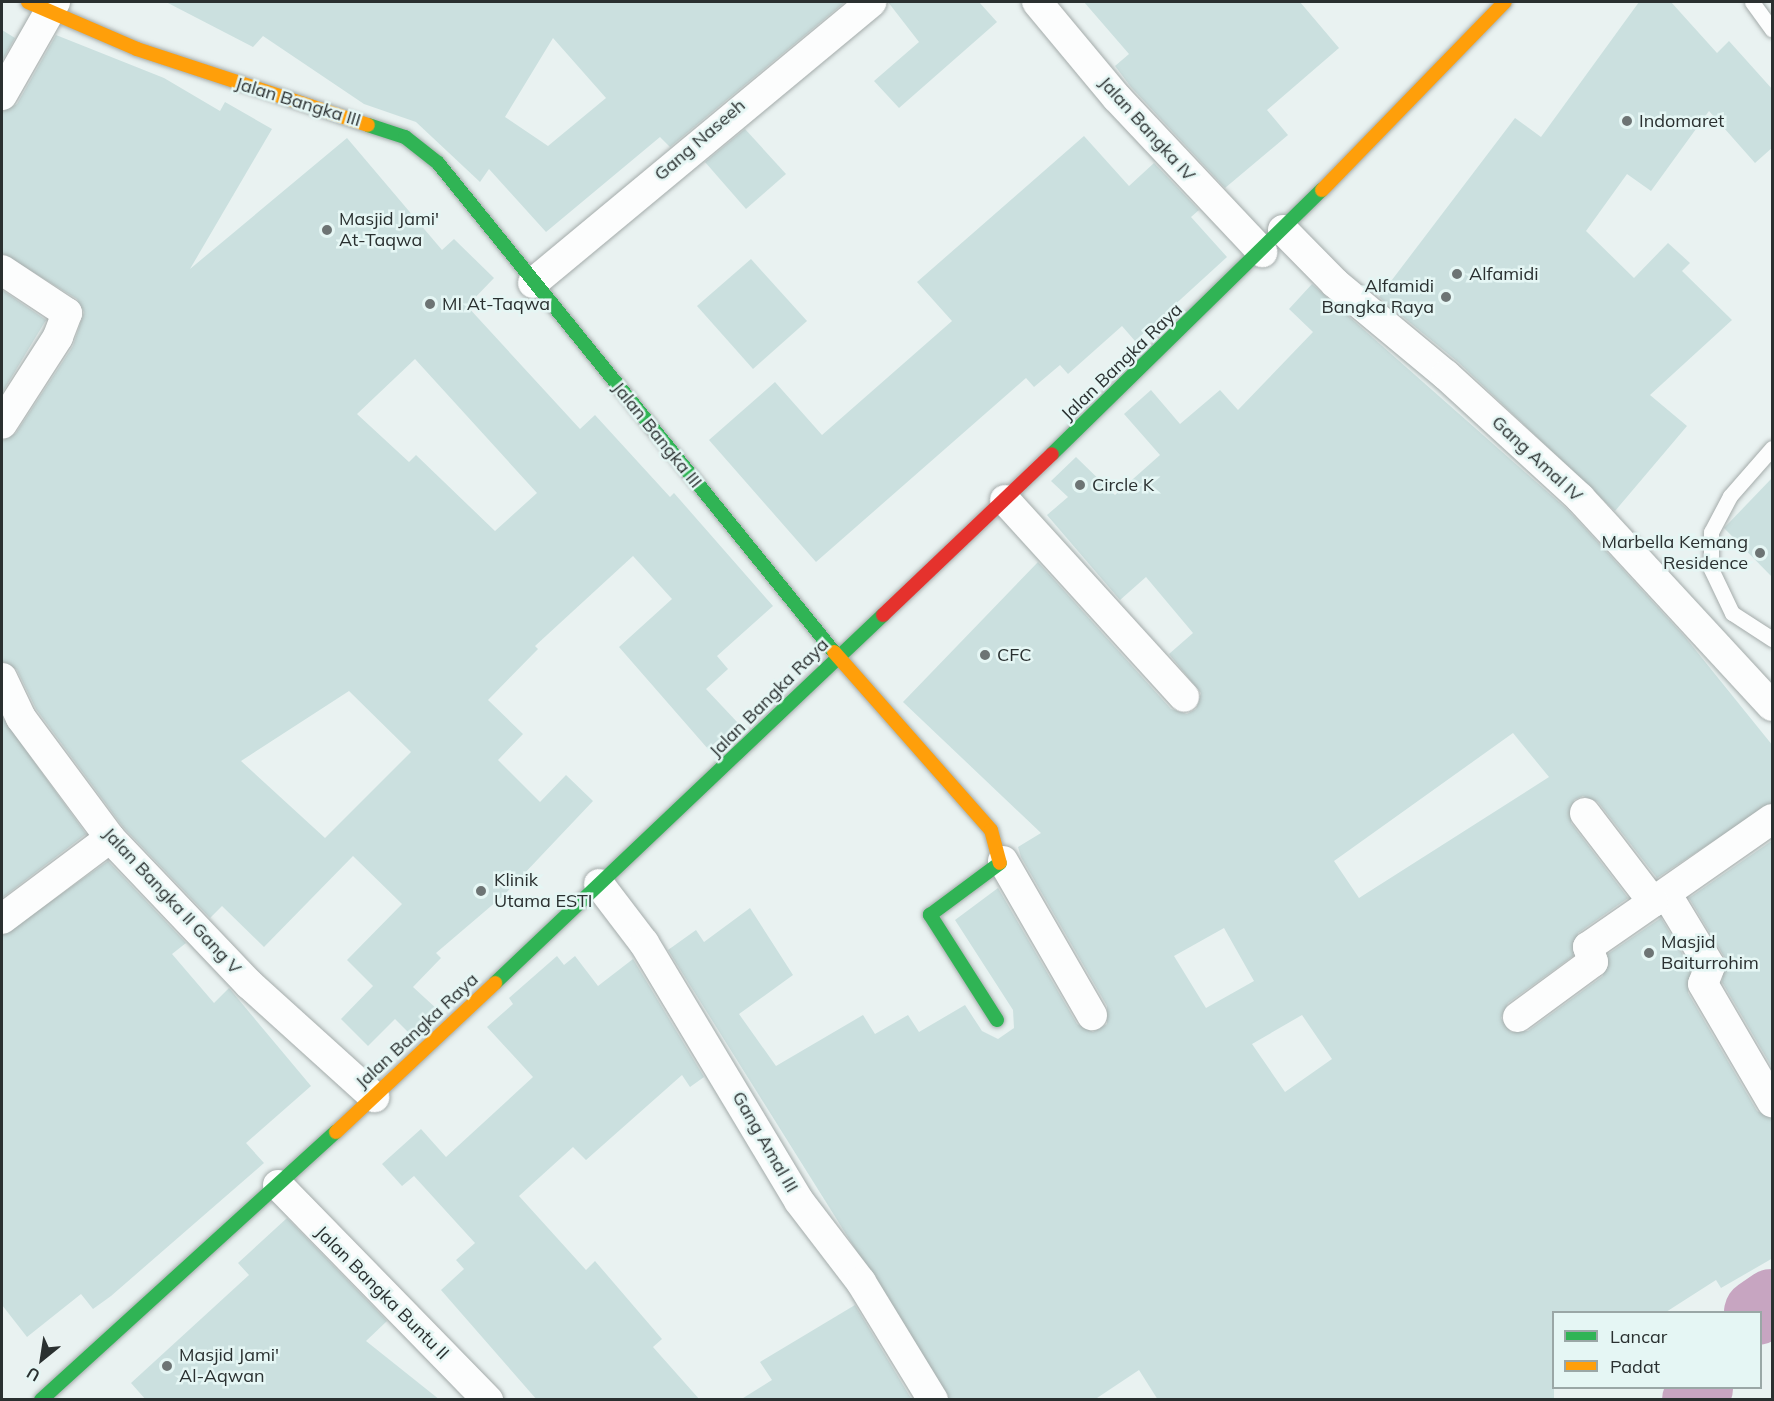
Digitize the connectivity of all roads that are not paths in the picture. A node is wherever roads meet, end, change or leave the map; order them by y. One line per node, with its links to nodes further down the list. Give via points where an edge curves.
1 (872, 2): 11 (street, Gang Naseeh)
2 (1037, 2): 9 (street, Jalan Bangka IV, via 1117,98)
3 (1504, 2): 8 (street, Jalan Bangka Raya)
4 (1752, 2): 6 (lane)
5 (44, 5): 7 (street, Jalan Bangka III); 11 (street, Jalan Bangka III, via 137,49 405,137 438,163)
6 (1773, 30)
7 (2, 95)
8 (1283, 230): 9 (street, Jalan Bangka Raya); 19 (street, Gang Amal IV, via 1580,498)
9 (1262, 252): 14 (street, Jalan Bangka Raya)
10 (2, 270): 12 (street, via 67,313 58,337)
11 (532, 284): 16 (street, Jalan Bangka III)
12 (2, 424)
13 (1773, 448): 15 (lane, via 1730,496 1711,532 1711,569 1732,613)
14 (1005, 500): 16 (street, Jalan Bangka Raya); 18 (street)
15 (1773, 639)
16 (837, 655): 23 (street, Jalan Bangka III, via 991,830); 24 (street, Jalan Bangka Raya)
17 (2, 678): 22 (street, Jalan Bangka II Gang V, via 21,718)
18 (1184, 697)
19 (1773, 706)
20 (1586, 813): 25 (street)
21 (1773, 819): 25 (street)
22 (110, 838): 26 (street); 30 (street, Jalan Bangka II Gang V, via 249,984)
23 (1003, 861): 27 (street); 29 (street, via 930,915)
24 (598, 884): 30 (street, Jalan Bangka Raya); 35 (street, Gang Amal III, via 645,943 799,1201 861,1282)
25 (1660, 899): 28 (street, via 1588,947 1593,962); 31 (street, via 1710,966 1703,984)
26 (2, 919)
27 (1092, 1015)
28 (1518, 1017)
29 (997, 1020)
30 (374, 1097): 32 (street, Jalan Bangka Raya)
31 (1773, 1102)
32 (278, 1185): 33 (street, Jalan Bangka Raya); 34 (street, Jalan Bangka Buntu II)
33 (41, 1400)
34 (488, 1400)
35 (933, 1400)

